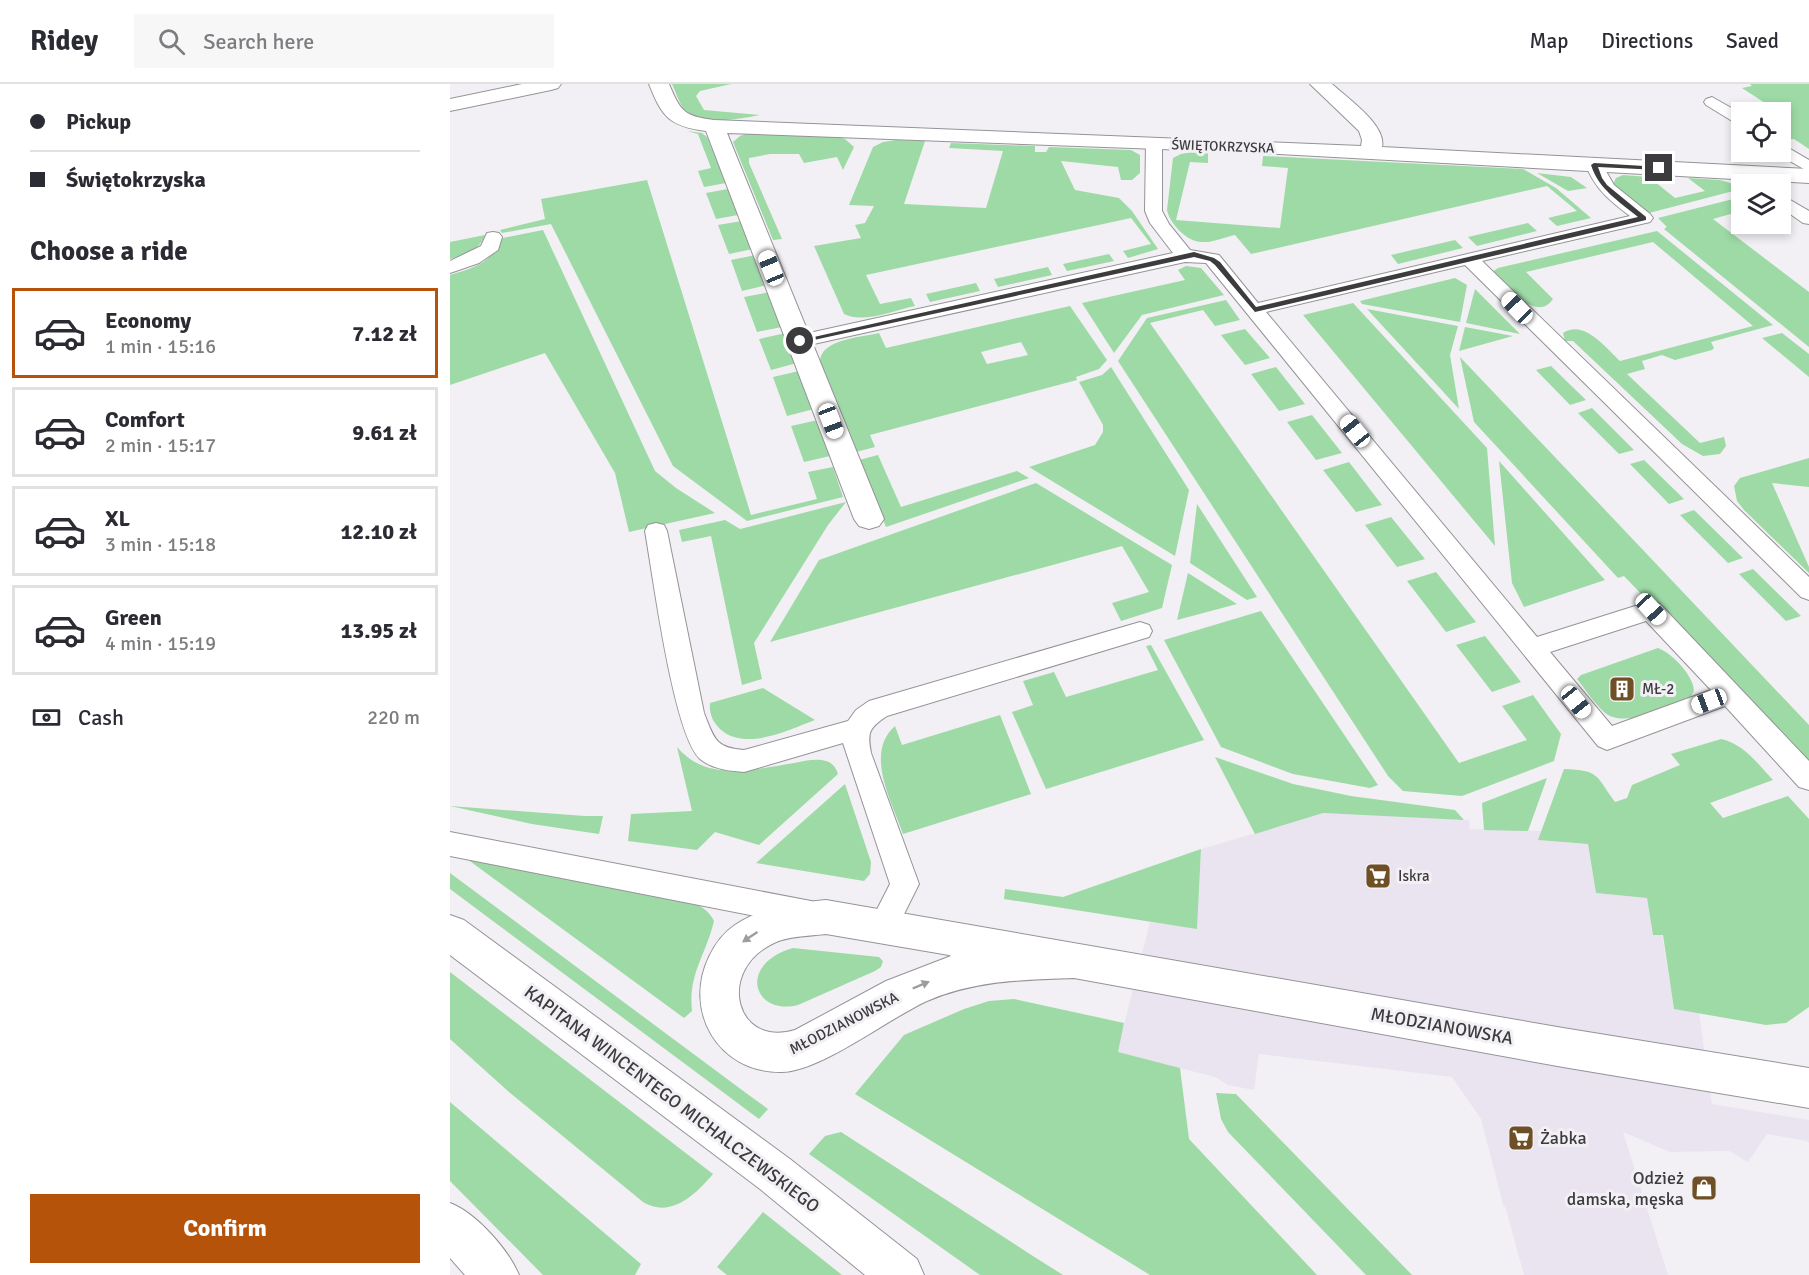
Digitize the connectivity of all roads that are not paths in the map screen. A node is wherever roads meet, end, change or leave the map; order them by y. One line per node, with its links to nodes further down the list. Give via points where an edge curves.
1 (551, 84): 5 (street)
2 (659, 84): 7 (street, ŚWIĘTOKRZYSKA, via 670,112 677,118)
3 (1320, 84): 9 (street, via 1368,128 1373,140)
4 (1712, 102): 6 (lane)
5 (450, 105)
6 (1731, 115)
7 (714, 126): 8 (street, ŚWIĘTOKRZYSKA); 23 (street)
8 (1154, 143): 9 (street, ŚWIĘTOKRZYSKA); 19 (lane, via 1152,207)
9 (1370, 153): 11 (street, ŚWIĘTOKRZYSKA)
10 (1791, 155): 12 (lane)
11 (1594, 165): 14 (street, ŚWIĘTOKRZYSKA); 20 (lane, via 1604,186 1644,218)
12 (1809, 167)
13 (1809, 176): 15 (street, ŚWIĘTOKRZYSKA)
14 (1731, 177)
15 (1791, 177)
16 (1791, 207): 17 (lane)
17 (1809, 219)
18 (493, 237): 21 (lane, via 487,252)
19 (1185, 255): 22 (lane, via 1212,259); 23 (lane)
20 (1470, 260): 22 (lane); 26 (lane)
21 (450, 267)
22 (1255, 309): 28 (lane)
23 (800, 341): 24 (street)
24 (869, 519)
25 (656, 531): 30 (lane, via 691,713 708,750 716,756 744,761)
26 (1809, 591)
27 (1140, 631): 30 (lane, via 878,708)
28 (1531, 648): 29 (lane, via 1651,609); 29 (lane, via 1606,739)
29 (1730, 694): 31 (lane)
30 (856, 729): 34 (lane, via 858,753 906,884)
31 (1809, 779)
32 (450, 844): 33 (lane)
33 (826, 917): 34 (street, MŁODZIANOWSKA); 36 (street, MŁODZIANOWSKA, one-way to 36, via 769,926 746,938 729,957 718,997 724,1021 740,1040 763,1051 784,1054 942,976 1009,962)
34 (883, 927): 36 (street, MŁODZIANOWSKA)
35 (450, 933): 39 (street, KAPITANA WINCENTEGO MICHALCZEWSKIEGO, via 775,1174)
36 (1076, 960): 37 (street, MŁODZIANOWSKA)
37 (1809, 1088)
38 (450, 1225): 40 (street)
39 (900, 1273)
40 (496, 1275)

